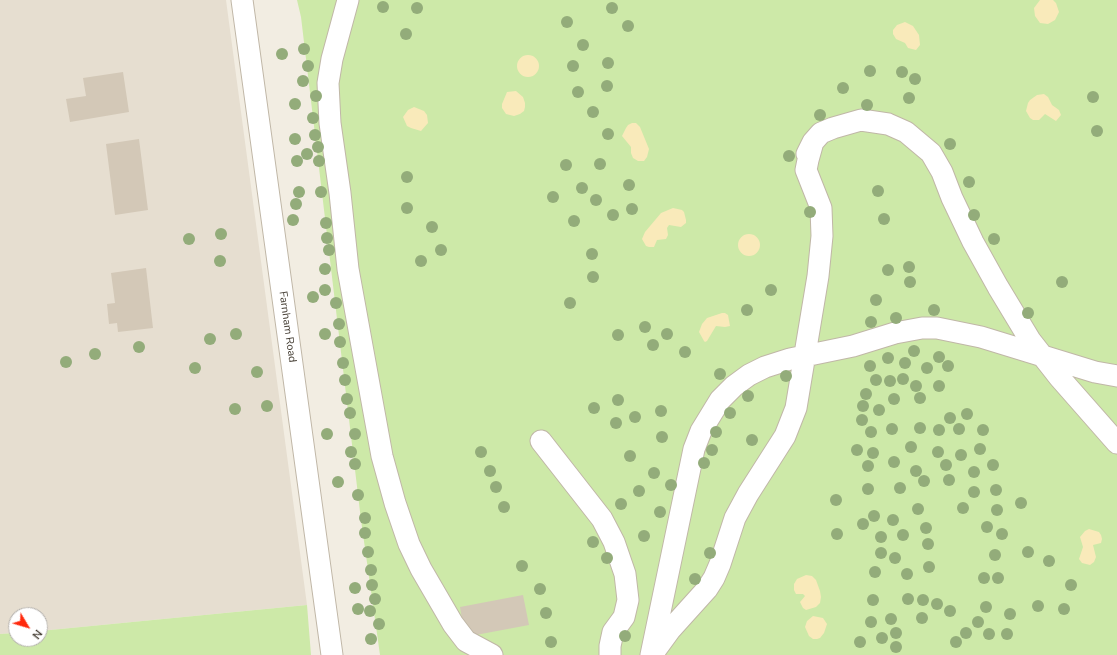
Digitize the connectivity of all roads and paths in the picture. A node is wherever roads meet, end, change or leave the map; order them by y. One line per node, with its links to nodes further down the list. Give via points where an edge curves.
1 (242, 0): 10 (street, Farnham Road)
2 (348, 0): 11 (street, via 332,59 328,100 348,269 382,456 409,544 421,569 453,624 466,641)
3 (813, 142): 4 (street); 5 (street, via 806,170 821,208 822,236); 6 (street, via 821,133 833,128 861,120 876,121 906,132 931,153 973,242)
4 (796, 176)
5 (804, 356): 6 (street, via 922,328 936,328 981,337); 13 (street, via 792,422 738,513 714,578); 13 (street, via 771,365 749,375 720,400 701,431 694,449)
6 (1042, 356): 7 (street); 9 (street)
7 (1117, 376)
8 (541, 441): 12 (street, via 602,519 614,542 624,574 628,600 624,617 613,632)
9 (1117, 443)
10 (332, 655)
11 (492, 655)
12 (610, 655)
13 (651, 655)

